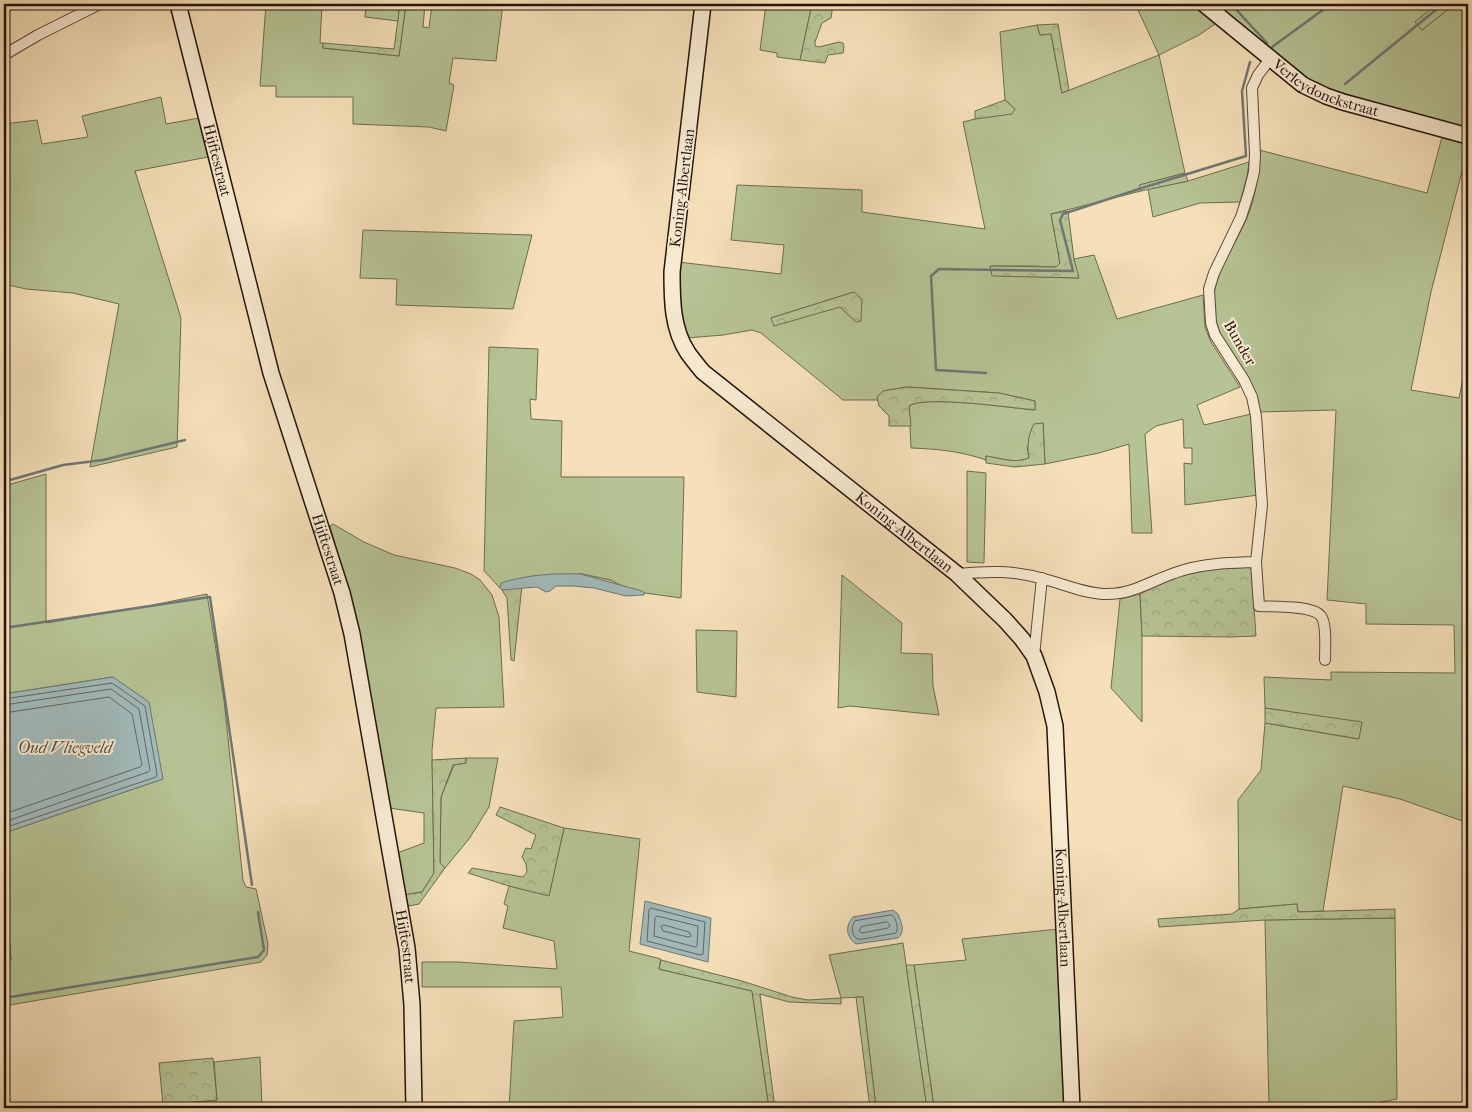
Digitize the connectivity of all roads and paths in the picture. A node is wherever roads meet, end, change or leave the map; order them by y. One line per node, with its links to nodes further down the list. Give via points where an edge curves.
1 (100, 4): 5 (street)
2 (178, 4): 13 (street, Hijftestraat, via 271,373 342,593 352,634 407,948 412,1004)
3 (703, 4): 9 (street, Koning-Albertlaan, via 672,272 675,323 688,352 703,372)
4 (1204, 4): 6 (street, Verleydonckstraat)
5 (4, 55)
6 (1270, 59): 7 (street, Verleydonckstraat, via 1303,84 1326,96); 8 (street, Bunder, via 1252,88 1255,155 1249,192 1242,217 1214,272 1210,289 1211,323 1215,335 1244,380 1252,396 1256,416 1262,505)
7 (1468, 136)
8 (1256, 562): 10 (street, via 1203,565 1121,593 1089,592); 12 (street, Bunder, via 1259,606 1311,609 1321,616)
9 (957, 574): 10 (street, via 1000,570); 11 (street, Koning-Albertlaan, via 1006,620)
10 (1042, 578): 11 (street)
11 (1034, 656): 14 (street, Koning-Albertlaan, via 1055,726)
12 (1325, 660)
13 (414, 1108)
14 (1072, 1108)

